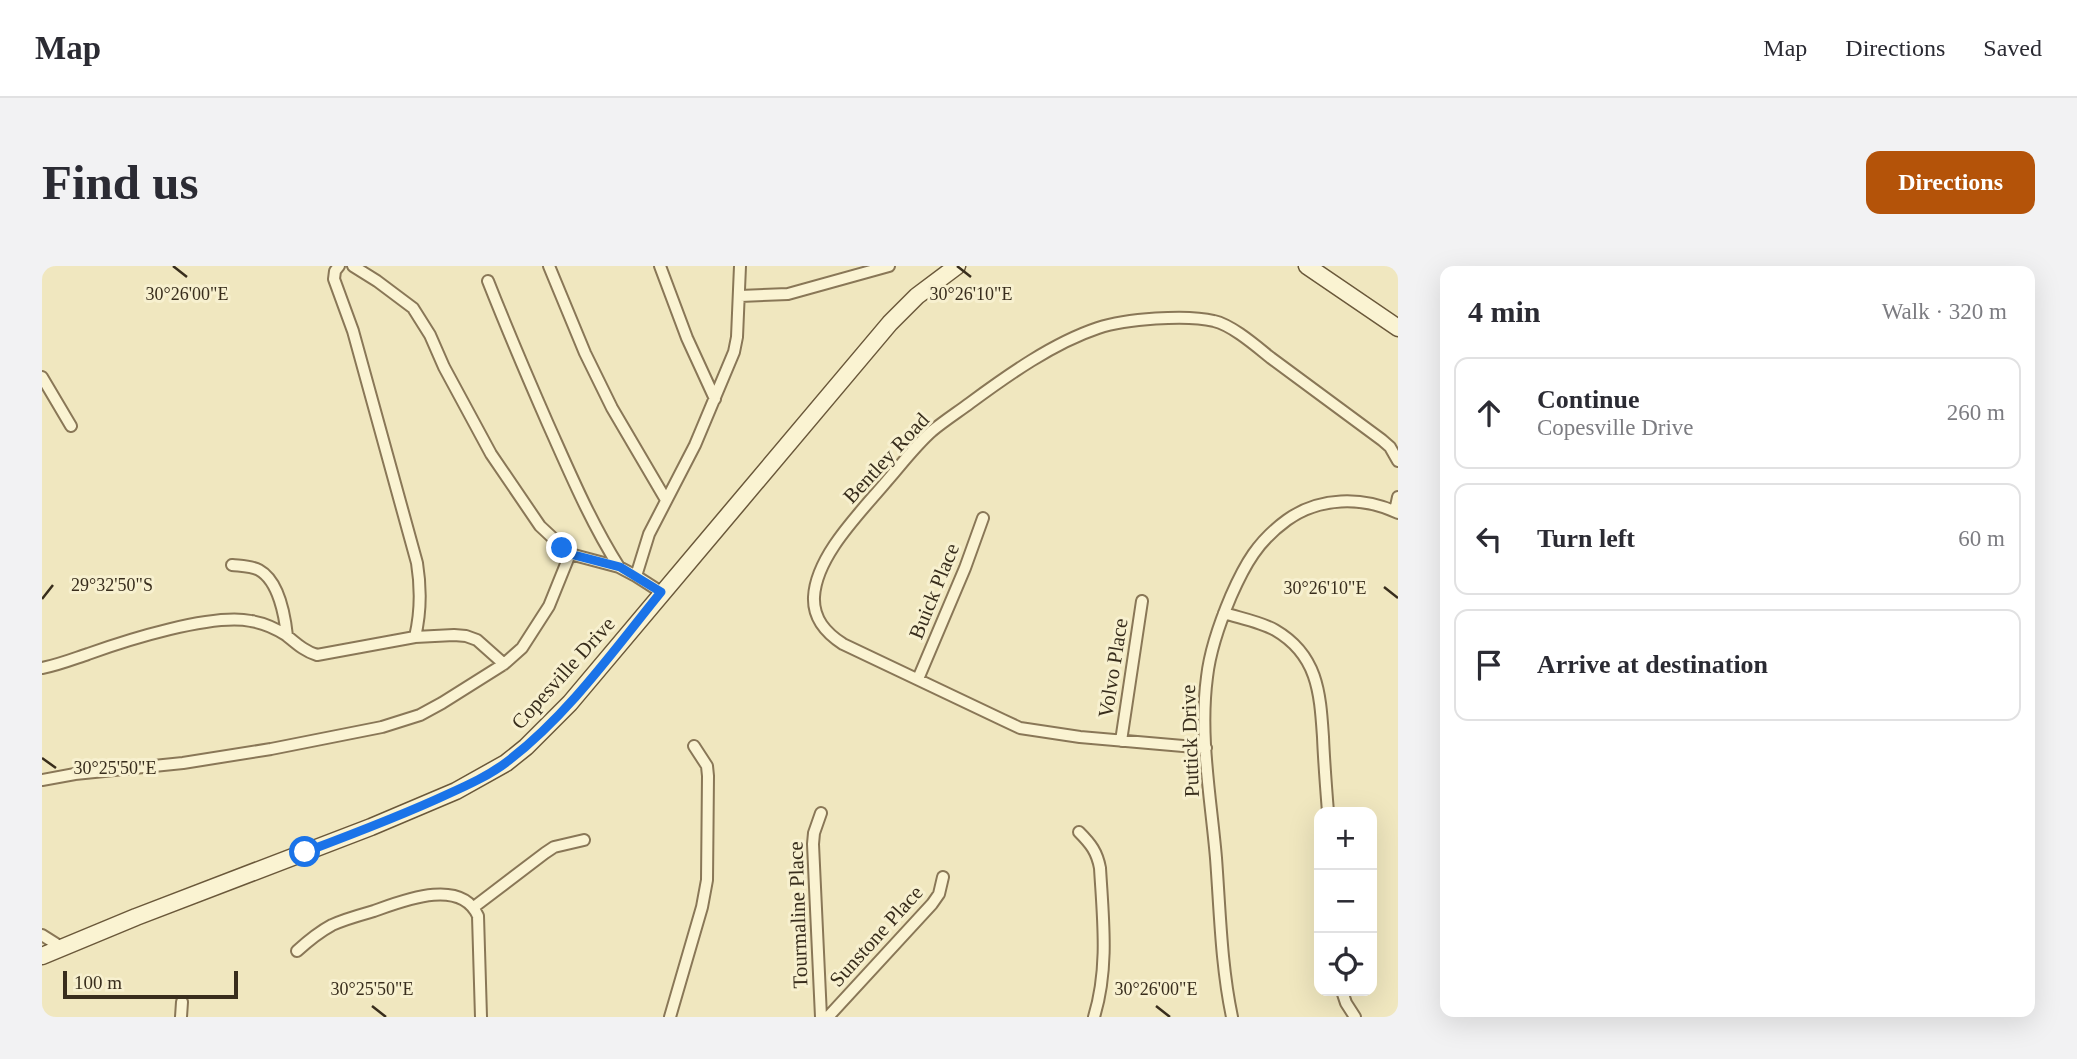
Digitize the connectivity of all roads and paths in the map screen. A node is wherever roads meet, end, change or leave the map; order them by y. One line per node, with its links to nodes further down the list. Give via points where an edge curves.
1 (353, 266): 20 (street, via 414,308 491,454 540,526)
2 (549, 266): 17 (street, via 612,408)
3 (660, 266): 13 (street)
4 (740, 266): 10 (street)
5 (889, 266): 10 (street, via 788,294)
6 (957, 266): 24 (street, Copesville Drive, via 890,323)
7 (1307, 266): 11 (street)
8 (337, 267): 28 (street, via 334,279 353,331 417,563 421,586)
9 (488, 281): 22 (street, via 576,490)
10 (740, 296): 13 (street, via 736,345)
11 (1398, 328)
12 (42, 377): 14 (street)
13 (715, 399): 17 (street)
14 (71, 426)
15 (1398, 461): 31 (street, Bentley Road, via 1382,440 1218,322 1199,318 1120,323 1068,341 1013,373 932,431 848,527 820,573 814,600 823,628 843,644)
16 (1398, 497): 18 (street)
17 (666, 500): 23 (street)
18 (1396, 512): 26 (street, Puttick Drive, via 1344,501 1297,513 1274,529 1243,567)
19 (983, 518): 31 (street, Buick Place)
20 (570, 554): 22 (street); 29 (street, via 535,630)
21 (232, 565): 27 (street, via 255,568 268,577 283,607)
22 (620, 567): 23 (street)
23 (636, 576): 24 (street)
24 (661, 592): 43 (street, Copesville Drive, via 542,732 481,778 371,827)
25 (1143, 601): 32 (street, Volvo Place)
26 (1224, 613): 34 (street, Puttick Drive, via 1207,675); 36 (street, via 1274,629 1310,666 1321,703)
27 (287, 636): 28 (street, via 317,655); 30 (street, via 268,625 236,618 202,622)
28 (415, 637): 29 (street, via 466,636)
29 (504, 664): 35 (street, via 442,704 382,726 196,761)
30 (42, 668)
31 (918, 679): 32 (street, Bentley Road, via 1020,727)
32 (1121, 741): 34 (street, Bentley Road)
33 (694, 746): 50 (street, via 707,766 708,880)
34 (1206, 748): 54 (street, Puttick Drive)
35 (42, 780)
36 (1328, 807)
37 (821, 813): 51 (street, Tourmaline Place, via 813,844)
38 (1079, 832): 53 (street, via 1098,855 1100,868 1105,955)
39 (584, 839): 41 (street, via 554,847)
40 (943, 877): 52 (street, Sunstone Place, via 932,904)
41 (474, 906): 44 (street, via 444,894 399,902 331,926); 49 (street, via 479,927)
42 (42, 934): 43 (street)
43 (61, 947): 45 (street, Copesville Drive)
44 (297, 951)
45 (42, 956)
46 (1344, 996): 55 (street)
47 (181, 1002): 48 (street)
48 (181, 1017)
49 (481, 1017)
50 (670, 1017)
51 (821, 1017)
52 (828, 1017)
53 (1094, 1017)
54 (1232, 1017)
55 (1355, 1017)

